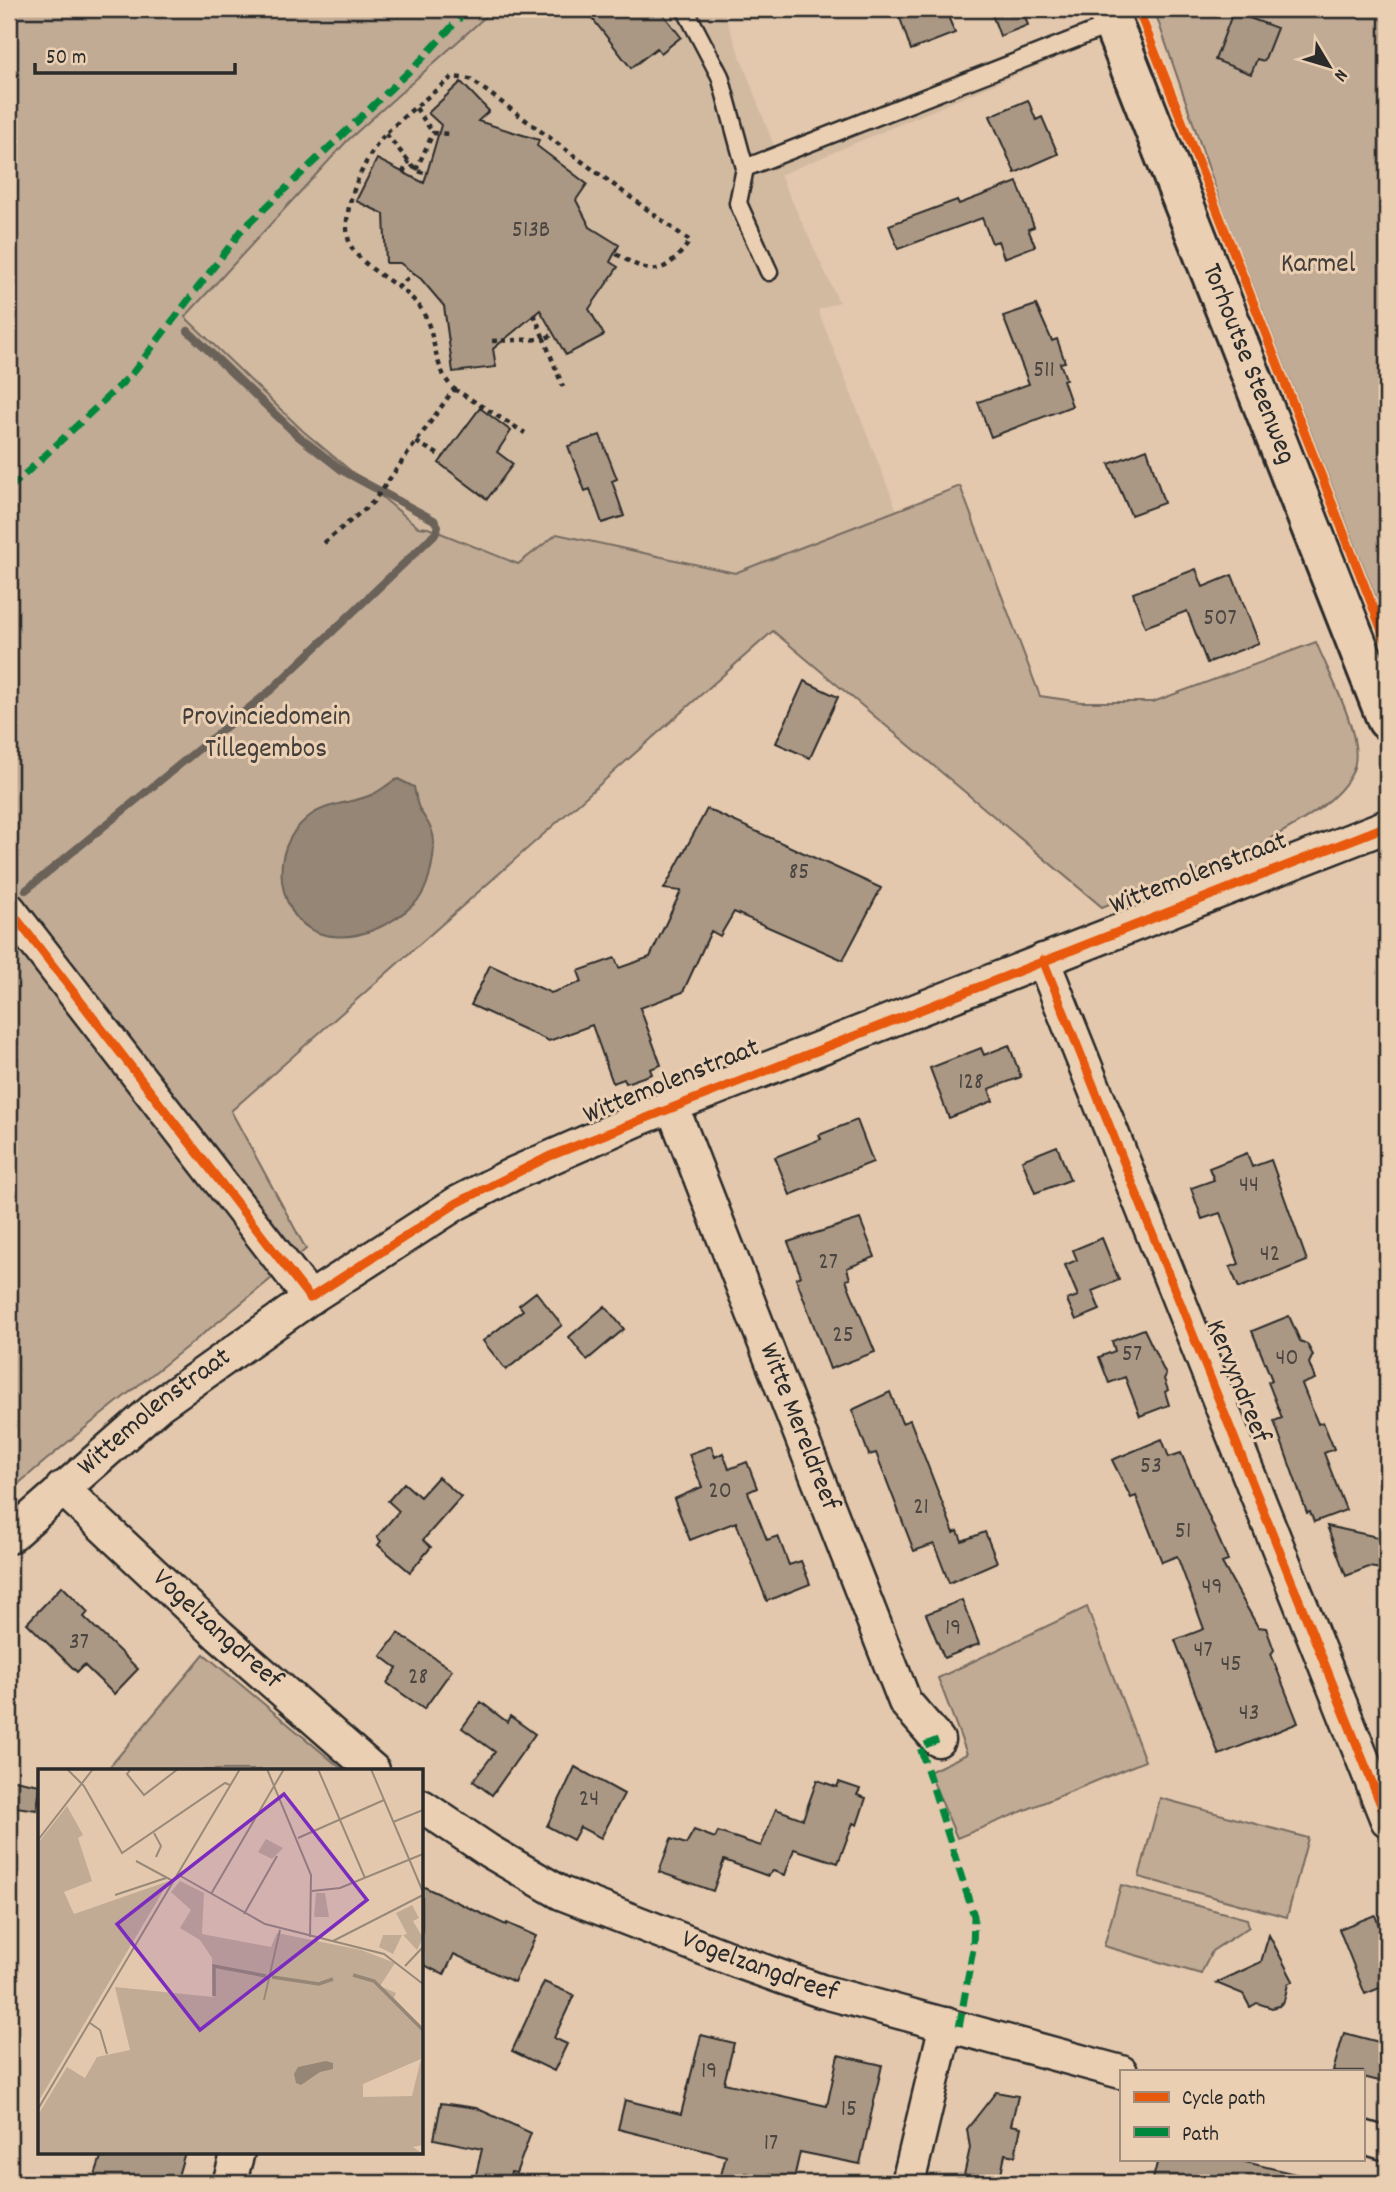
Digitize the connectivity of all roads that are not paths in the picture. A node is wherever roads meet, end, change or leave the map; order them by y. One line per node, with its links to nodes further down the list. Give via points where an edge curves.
1 (685, 9): 3 (lane, via 720,76)
2 (1110, 16): 3 (lane); 5 (main road, Torhoutse Steenweg)
3 (745, 168): 4 (lane, via 738,203)
4 (769, 272)
5 (1387, 720)
6 (1387, 826): 8 (street, Wittemolenstraat)
7 (9, 909): 10 (street)
8 (1043, 960): 9 (street, Wittemolenstraat); 16 (street, Kervyndreef)
9 (672, 1106): 10 (street, Wittemolenstraat, via 550,1156 457,1203); 13 (street, Witte Mereldreef, via 905,1702)
10 (310, 1298): 11 (street, Wittemolenstraat, via 159,1405)
11 (62, 1488): 12 (street, Wittemolenstraat); 14 (street, Vogelzangdreef)
12 (9, 1537)
13 (938, 1740)
14 (372, 1769)
15 (424, 1807): 17 (street, Vogelzangdreef, via 561,1894 796,1983)
16 (1387, 1820)
17 (946, 2024): 18 (street, Vogelzangdreef); 23 (street)
18 (1120, 2072)
19 (1364, 2137): 20 (street)
20 (1387, 2144)
21 (237, 2154): 22 (street)
22 (229, 2183)
23 (908, 2183)

